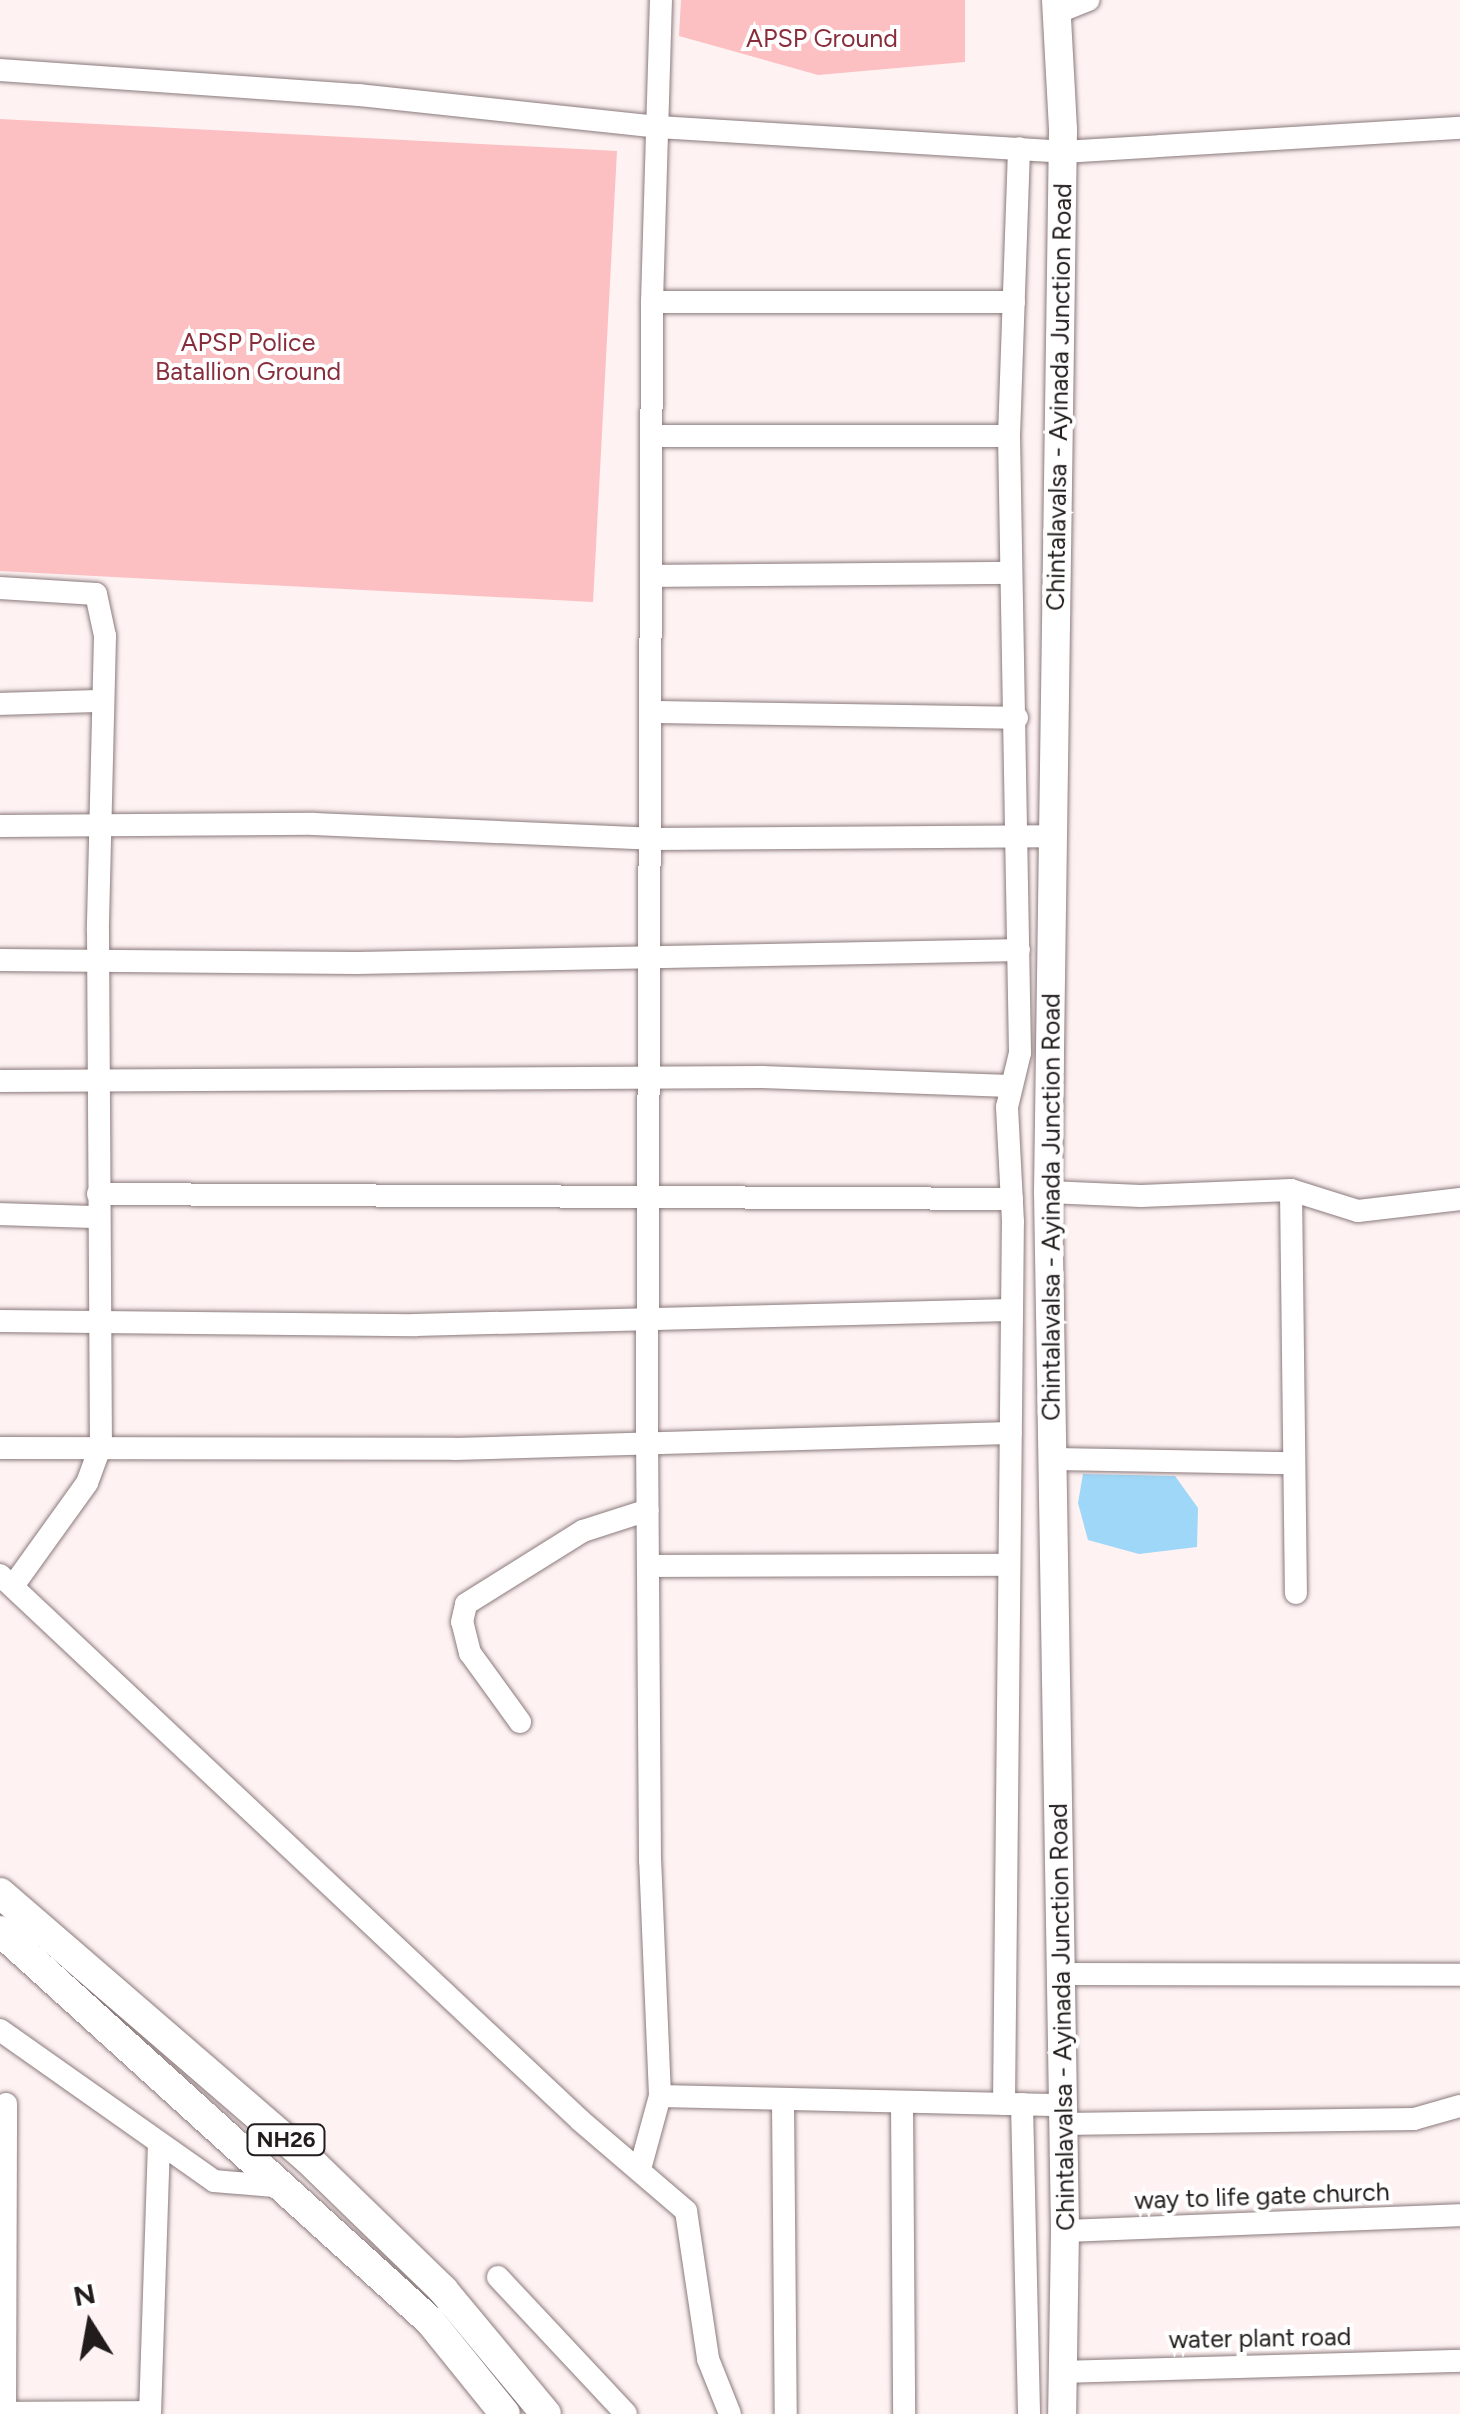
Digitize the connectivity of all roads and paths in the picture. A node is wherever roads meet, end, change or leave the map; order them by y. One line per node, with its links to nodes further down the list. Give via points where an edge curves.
1 (662, 0): 5 (street)
2 (1089, 0): 3 (street)
3 (1056, 6): 8 (main road, Chintalavalsa - Ayinada Junction Road)
4 (0, 70): 5 (street, via 358,95)
5 (658, 127): 7 (street); 9 (street)
6 (1460, 128): 8 (street)
7 (1019, 148): 8 (street); 10 (street)
8 (1063, 152): 23 (main road, Chintalavalsa - Ayinada Junction Road)
9 (652, 302): 10 (street); 11 (street)
10 (1014, 302): 12 (street)
11 (652, 436): 12 (street); 14 (street)
12 (1009, 436): 13 (street)
13 (1011, 573): 14 (street); 19 (street)
14 (652, 576): 18 (street)
15 (0, 588): 16 (street, via 72,590 102,599)
16 (103, 701): 17 (street); 21 (street)
17 (0, 704)
18 (652, 712): 19 (street); 24 (street)
19 (1017, 718): 22 (street)
20 (0, 826): 21 (street)
21 (100, 827): 24 (street, via 314,824); 28 (street)
22 (1015, 836): 23 (street); 24 (street); 25 (street)
23 (1053, 836): 34 (main road, Chintalavalsa - Ayinada Junction Road)
24 (652, 839): 26 (street)
25 (1019, 950): 26 (street); 32 (street, via 1020,1053)
26 (651, 957): 28 (street); 31 (street)
27 (0, 960): 28 (street)
28 (99, 962): 29 (street)
29 (101, 1078): 30 (street); 31 (street); 38 (street)
30 (0, 1080)
31 (650, 1080): 32 (street); 35 (street)
32 (1010, 1086): 36 (street)
33 (1290, 1190): 34 (street); 37 (street, via 1358,1211); 49 (street)
34 (1048, 1192): 48 (main road, Chintalavalsa - Ayinada Junction Road)
35 (649, 1199): 36 (street); 38 (street); 41 (street)
36 (1012, 1199): 40 (street)
37 (1460, 1199)
38 (98, 1205): 39 (street); 43 (street)
39 (0, 1214)
40 (1011, 1310): 41 (street); 44 (street)
41 (648, 1315): 43 (street, via 415,1325); 45 (street)
42 (0, 1322): 43 (street)
43 (97, 1324): 46 (street)
44 (1010, 1432): 45 (street); 51 (street)
45 (647, 1444): 46 (street); 50 (street)
46 (101, 1445): 47 (street); 53 (street, via 87,1484)
47 (0, 1448)
48 (1052, 1459): 49 (street); 58 (main road, Chintalavalsa - Ayinada Junction Road)
49 (1294, 1463): 54 (street)
50 (648, 1510): 52 (street); 55 (street, via 583,1531 466,1604 462,1622 470,1653)
51 (1009, 1565): 52 (street); 65 (street)
52 (649, 1566): 61 (street, via 650,1861)
53 (6, 1581): 69 (street, via 568,2110)
54 (1296, 1593)
55 (520, 1722)
56 (0, 1893): 79 (highway, NH26, via 321,2172 444,2290)
57 (0, 1930): 70 (highway, NH26)
58 (1061, 1974): 59 (street); 67 (main road, Chintalavalsa - Ayinada Junction Road)
59 (1460, 1975)
60 (0, 2030): 68 (street)
61 (660, 2096): 62 (street); 69 (street)
62 (783, 2101): 64 (street); 82 (street)
63 (6, 2104): 76 (street)
64 (902, 2104): 65 (street); 83 (street)
65 (1013, 2104): 67 (street); 84 (street)
66 (1460, 2106): 67 (street, via 1414,2119)
67 (1063, 2114): 72 (main road, Chintalavalsa - Ayinada Junction Road)
68 (159, 2143): 70 (street, via 227,2186); 77 (street)
69 (640, 2170): 81 (street, via 692,2224 708,2359)
70 (286, 2187): 78 (highway, NH26, via 430,2322)
71 (1460, 2215): 72 (street, way to life gate church)
72 (1066, 2231): 75 (main road, Chintalavalsa - Ayinada Junction Road)
73 (498, 2277): 80 (street)
74 (1460, 2361): 75 (street, water plant road)
75 (1062, 2372): 85 (main road, Chintalavalsa - Ayinada Junction Road)
76 (3, 2413): 77 (street)
77 (150, 2413)
78 (505, 2414)
79 (546, 2414)
80 (626, 2414)
81 (730, 2414)
82 (786, 2414)
83 (904, 2414)
84 (1029, 2414)
85 (1062, 2414)

